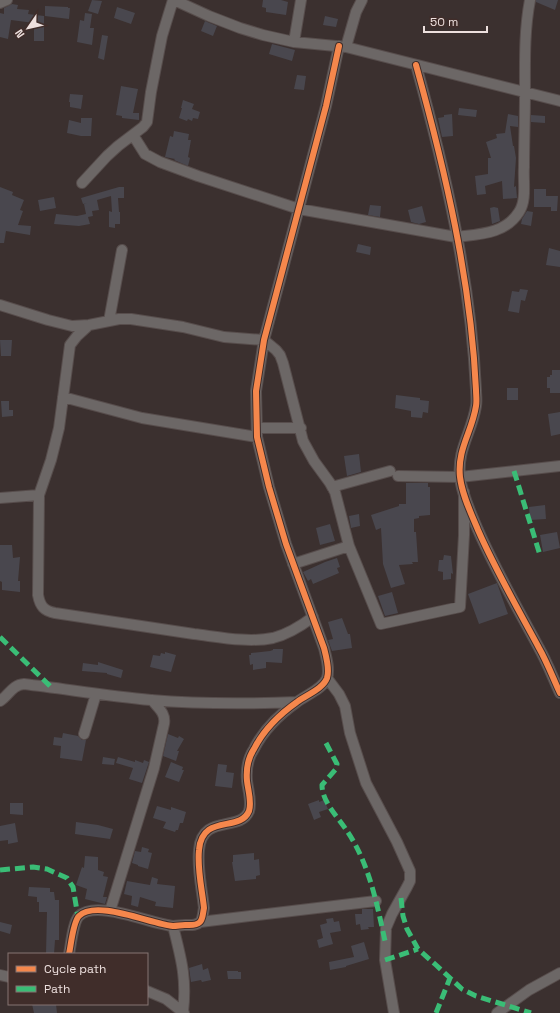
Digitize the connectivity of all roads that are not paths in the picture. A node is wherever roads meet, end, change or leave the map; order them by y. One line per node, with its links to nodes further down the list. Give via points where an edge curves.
1 (7, 0): 6 (street)
2 (174, 0): 7 (street, via 240,28); 12 (street, via 162,36 147,122)
3 (301, 0): 7 (street)
4 (362, 0): 8 (street)
5 (530, 0): 10 (street, via 525,36)
6 (0, 3)
7 (294, 42): 8 (street)
8 (342, 46): 9 (street); 14 (street)
9 (416, 64): 10 (street); 15 (street)
10 (525, 93): 11 (street); 15 (street, via 524,191 519,212 511,222 498,230)
11 (560, 101)
12 (133, 135): 13 (street, via 118,146); 14 (street, via 146,154 156,160)
13 (82, 183)
14 (299, 209): 15 (street); 20 (street)
15 (456, 236): 25 (street, via 465,285 476,390 476,405 462,448)
16 (122, 250): 18 (street)
17 (0, 304): 19 (street, via 72,326)
18 (109, 321): 19 (street); 20 (street, via 147,320 224,337)
19 (89, 325): 21 (street, via 70,345)
20 (264, 340): 22 (street, via 280,355); 23 (street, via 256,390)
21 (63, 398): 23 (street, via 142,418); 28 (street, via 59,428)
22 (301, 428): 23 (street); 26 (street, via 303,441 309,453)
23 (258, 432): 31 (street, via 277,514)
24 (560, 466): 25 (street)
25 (460, 477): 26 (street, via 394,473); 27 (street)
26 (332, 487): 30 (street)
27 (464, 492): 30 (street, via 460,607 381,624); 34 (street, via 485,547 509,596 540,649)
28 (39, 495): 29 (street); 32 (street, via 38,595 41,605 49,612 176,631 254,639 286,634)
29 (0, 498)
30 (349, 546): 31 (street)
31 (294, 564): 32 (street)
32 (314, 617): 33 (street, via 328,665)
33 (327, 678): 38 (street, via 318,688); 48 (street, via 345,706 350,734 366,783 410,871 410,880 386,928 385,960)
34 (560, 693)
35 (96, 694): 36 (street); 37 (street, via 19,684); 39 (street)
36 (152, 700): 38 (street, via 230,704); 41 (street, via 165,719 154,768)
37 (0, 701)
38 (297, 702): 42 (street, via 277,718 253,749 247,779 249,812 242,820 208,829 203,837 198,849 204,908)
39 (84, 734)
40 (376, 901): 42 (street)
41 (110, 911): 43 (street); 44 (street, via 91,910 78,917)
42 (200, 922): 43 (street, via 194,925)
43 (173, 926): 47 (street, via 184,971)
44 (69, 953)
45 (560, 973): 49 (street, via 529,990)
46 (148, 991): 47 (street, via 166,999)
47 (184, 1012)
48 (394, 1013)
49 (497, 1013)

